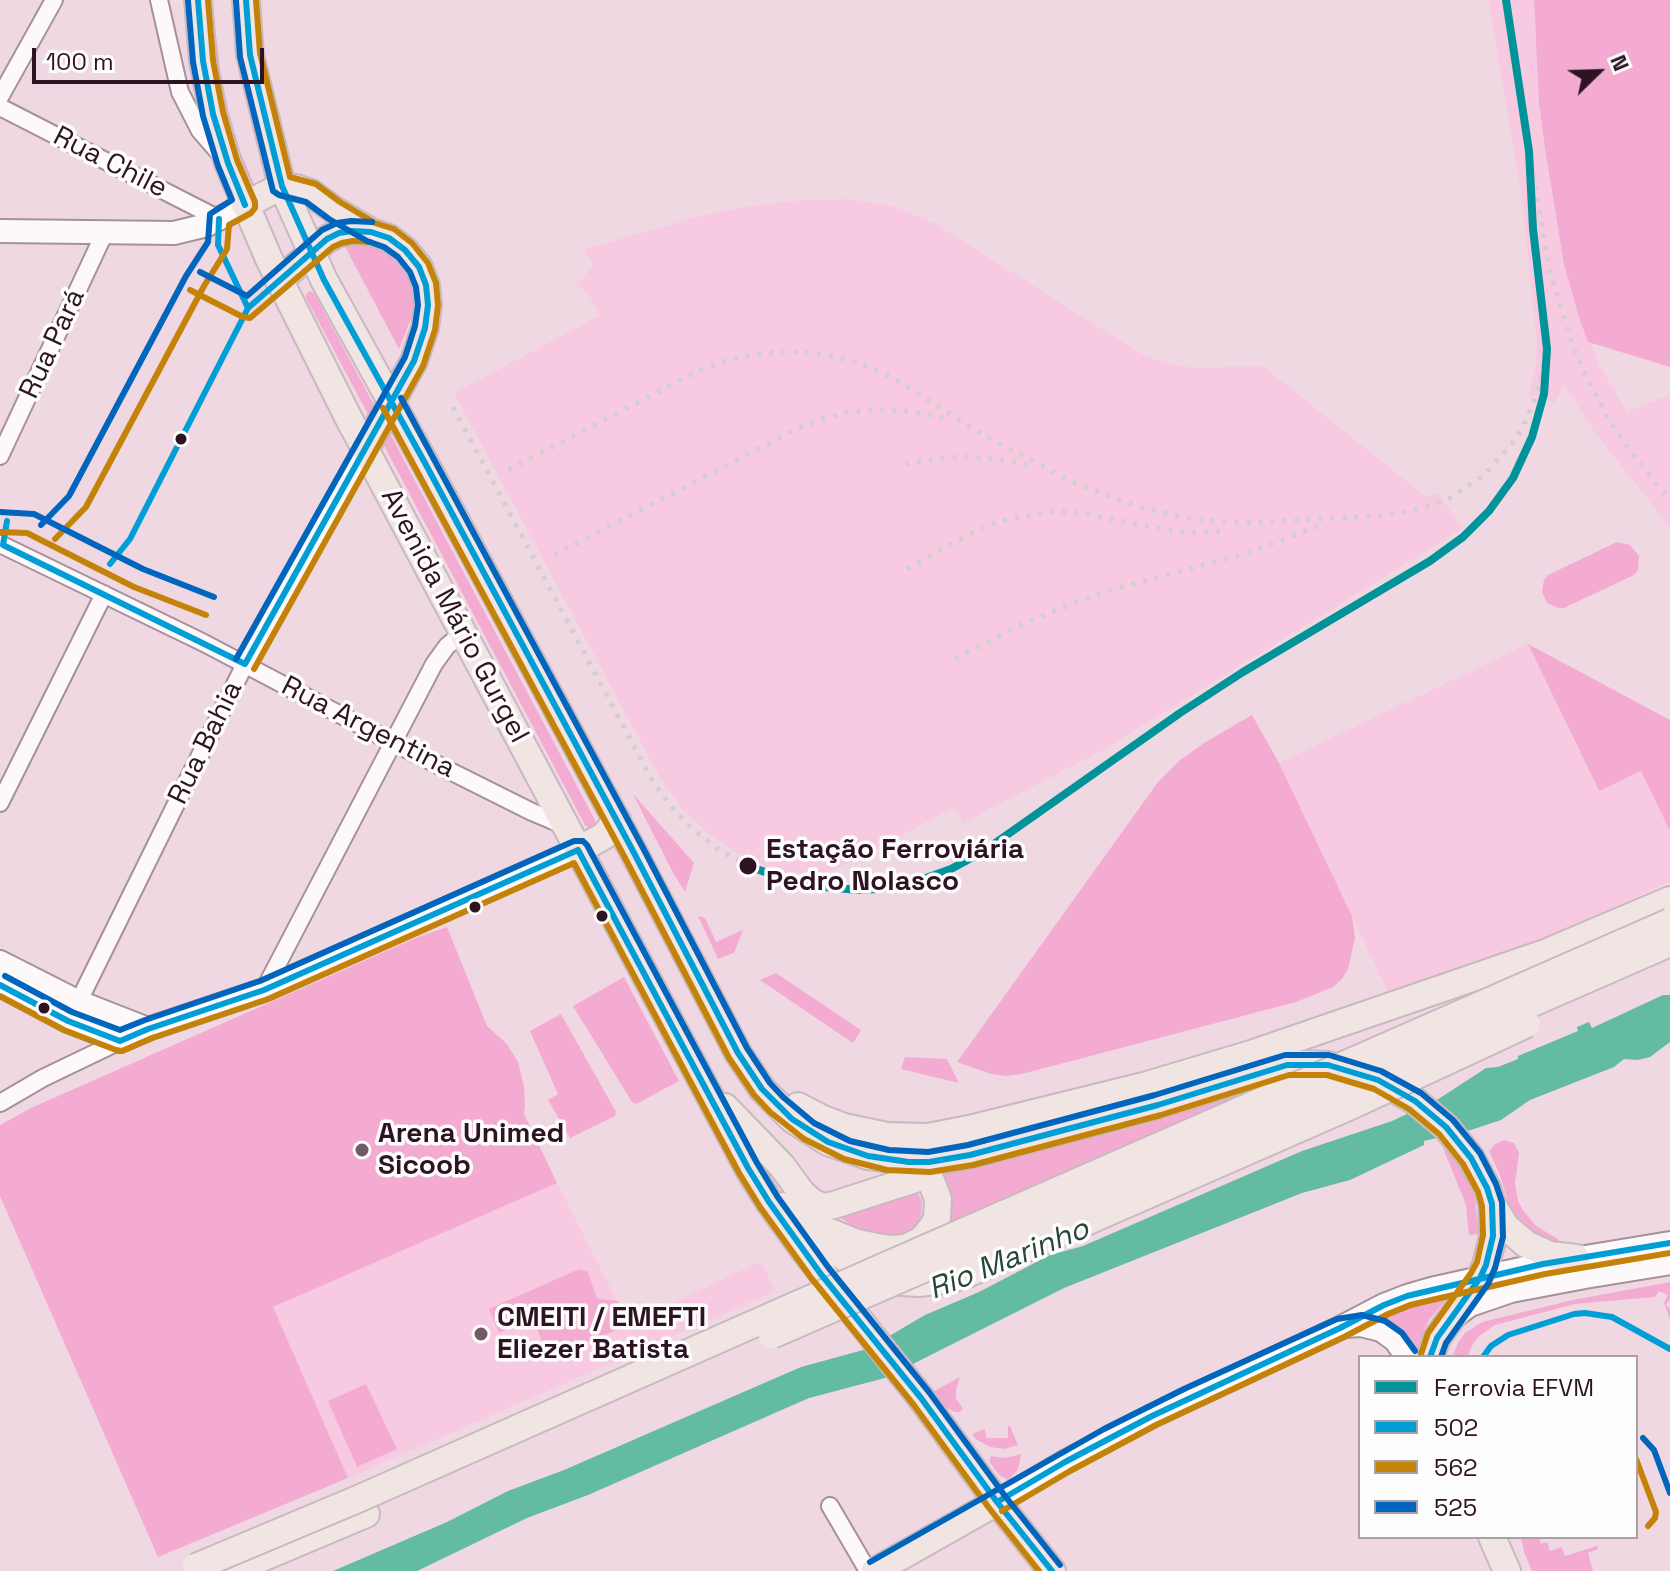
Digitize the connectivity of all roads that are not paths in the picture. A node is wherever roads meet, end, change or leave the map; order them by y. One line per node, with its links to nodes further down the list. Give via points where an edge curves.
1 (54, 0): 5 (street)
2 (159, 0): 7 (street, via 180,92 200,131)
3 (198, 0): 7 (main road, Avenida Mário Gurgel, via 205,74)
4 (246, 0): 8 (main road, Avenida Mário Gurgel, via 250,55)
5 (0, 97)
6 (0, 107): 10 (street, Rua Chile)
7 (228, 163): 9 (main road, Avenida Mário Gurgel)
8 (282, 186): 9 (main road); 13 (main road, via 311,193); 14 (main road, Avenida Mário Gurgel)
9 (245, 205): 10 (street); 15 (main road, Avenida Mário Gurgel)
10 (219, 219): 12 (street, via 174,233)
11 (0, 231): 12 (street)
12 (105, 232): 18 (street, Rua Pará)
13 (371, 232): 14 (main road, via 339,233); 16 (main road, via 405,250 426,285 425,328)
14 (311, 252): 15 (main road); 16 (main road, Avenida Mário Gurgel)
15 (279, 281): 17 (main road, Avenida Mário Gurgel)
16 (392, 403): 17 (main road); 25 (main road, Avenida Mário Gurgel)
17 (366, 448): 21 (main road, Avenida Mário Gurgel); 22 (street, Rua Bahia)
18 (0, 456)
19 (0, 544): 20 (street, Rua Argentina)
20 (104, 594): 22 (street, Rua Argentina); 24 (street)
21 (463, 633): 23 (street, via 434,664); 26 (main road, Avenida Mário Gurgel)
22 (245, 664): 23 (street, Rua Argentina); 35 (street, Rua Bahia)
23 (392, 742): 26 (street, Rua Argentina); 34 (street)
24 (0, 803)
25 (617, 820): 27 (main road, via 604,836); 38 (main road, Avenida Mário Gurgel)
26 (565, 826): 27 (main road, Avenida Mário Gurgel)
27 (578, 850): 34 (street); 39 (main road, Avenida Mário Gurgel)
28 (1670, 900): 38 (main road, via 1532,958 1289,1042 1147,1085 948,1134 907,1138 866,1133 823,1119 758,1075)
29 (1670, 922): 57 (main road, bridge)
30 (1670, 943): 58 (main road, bridge)
31 (1670, 952): 45 (main road, bridge, via 1369,1098 952,1279 919,1283 885,1278 840,1255)
32 (0, 962): 35 (street)
33 (0, 985): 35 (street)
34 (264, 990): 36 (street)
35 (74, 1011): 36 (street); 37 (street)
36 (148, 1029): 37 (street)
37 (120, 1041): 40 (street)
38 (733, 1042): 41 (main road, via 769,1097 809,1131 857,1153); 42 (main road, via 745,1086)
39 (703, 1085): 42 (main road); 43 (main road, Avenida Mário Gurgel)
40 (0, 1103)
41 (914, 1165): 42 (main road, via 918,1178 823,1207 801,1192); 44 (main road, via 1173,1101 1287,1065 1317,1064 1397,1089 1432,1114 1480,1173); 45 (main road, via 936,1190 938,1209 928,1234 914,1245 897,1250 872,1247)
42 (782, 1166)
43 (748, 1168): 45 (main road); 54 (main road, via 791,1234)
44 (1492, 1204): 47 (main road, via 1506,1227 1526,1244 1550,1255); 49 (main road, via 1493,1236)
45 (798, 1219)
46 (1670, 1243): 47 (street)
47 (1576, 1258): 49 (street)
48 (1670, 1263): 51 (street, via 1496,1295 1470,1305)
49 (1480, 1278): 50 (street, via 1407,1296); 51 (main road)
50 (1340, 1328): 52 (street, via 1361,1325 1381,1330); 54 (street, via 1141,1422)
51 (1443, 1328): 53 (main road)
52 (1406, 1355)
53 (1431, 1355)
54 (997, 1502): 60 (main road); 61 (main road)
55 (830, 1506): 59 (street)
56 (1493, 1539): 62 (main road)
57 (190, 1570)
58 (231, 1571)
59 (868, 1571)
60 (875, 1571)
61 (1052, 1571)
62 (1507, 1571)

